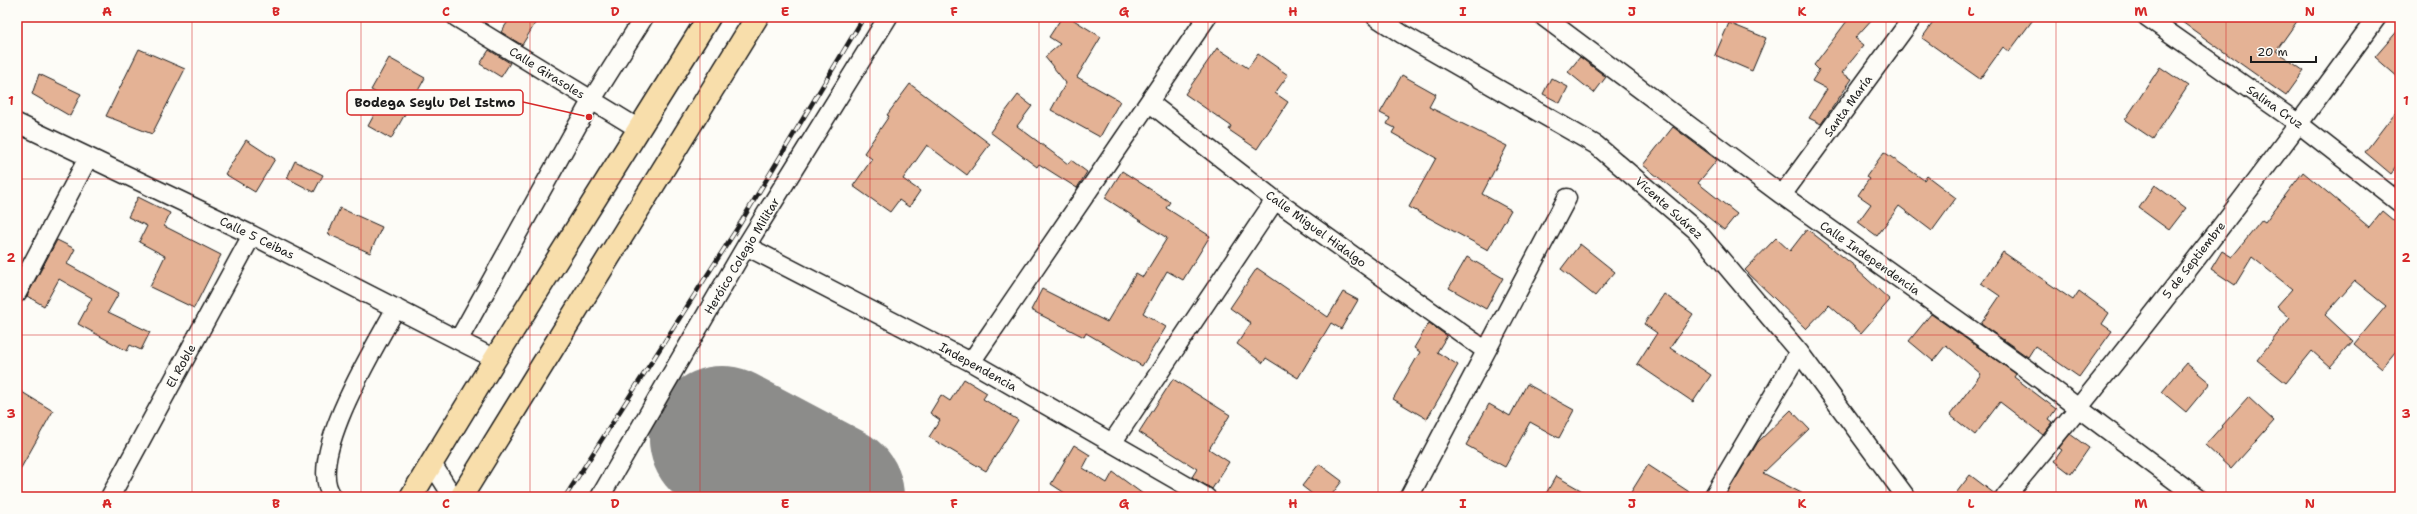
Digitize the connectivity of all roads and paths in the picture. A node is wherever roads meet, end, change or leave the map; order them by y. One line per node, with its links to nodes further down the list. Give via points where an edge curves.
1 (456, 17): 12 (street, Calle Girasoles)
2 (644, 17): 12 (street)
3 (709, 17): 16 (main road)
4 (757, 17): 38 (main road)
5 (888, 17): 23 (street, Heróico Colegio Militar)
6 (1207, 17): 13 (street)
7 (1376, 17): 28 (street, Vicente Suárez, via 1596,145 1696,230)
8 (1544, 17): 18 (street, Calle Independencia)
9 (1913, 17): 18 (street, Santa María)
10 (2147, 17): 15 (street, Salina Cruz)
11 (2377, 17): 15 (street, 5 de Septiembre)
12 (591, 101): 16 (street, Calle Girasoles); 26 (street)
13 (1150, 103): 20 (street, Calle Miguel Hidalgo); 30 (street)
14 (17, 123): 17 (street, Calle 5 Ceibas)
15 (2299, 124): 21 (street, Salina Cruz); 31 (street, 5 de Septiembre)
16 (639, 129): 29 (main road)
17 (88, 158): 22 (street, Calle 5 Ceibas); 24 (street)
18 (1782, 195): 31 (street, Calle Independencia)
19 (1567, 198): 27 (street)
20 (1275, 200): 27 (street, Calle Miguel Hidalgo); 32 (street)
21 (2400, 203)
22 (252, 235): 25 (street, Calle 5 Ceibas); 34 (street, El Roble)
23 (746, 246): 30 (street, Independencia); 39 (street, Heróico Colegio Militar)
24 (17, 293)
25 (396, 308): 26 (street, Calle 5 Ceibas); 35 (street, via 338,419 325,461 327,491)
26 (459, 339): 29 (street, Calle 5 Ceibas)
27 (1485, 350): 41 (street)
28 (1799, 352): 42 (street); 43 (street, Vicente Suárez)
29 (495, 359): 33 (main road)
30 (971, 362): 32 (street, Independencia)
31 (2079, 408): 44 (street, 5 de Septiembre); 45 (street, Calle Independencia)
32 (1112, 443): 40 (street, Independencia)
33 (431, 462): 36 (main road); 37 (street)
34 (110, 497)
35 (332, 497)
36 (411, 497)
37 (453, 497)
38 (461, 497)
39 (600, 497)
40 (1206, 497)
41 (1410, 497)
42 (1713, 497)
43 (1906, 497)
44 (2005, 497)
45 (2197, 497)

